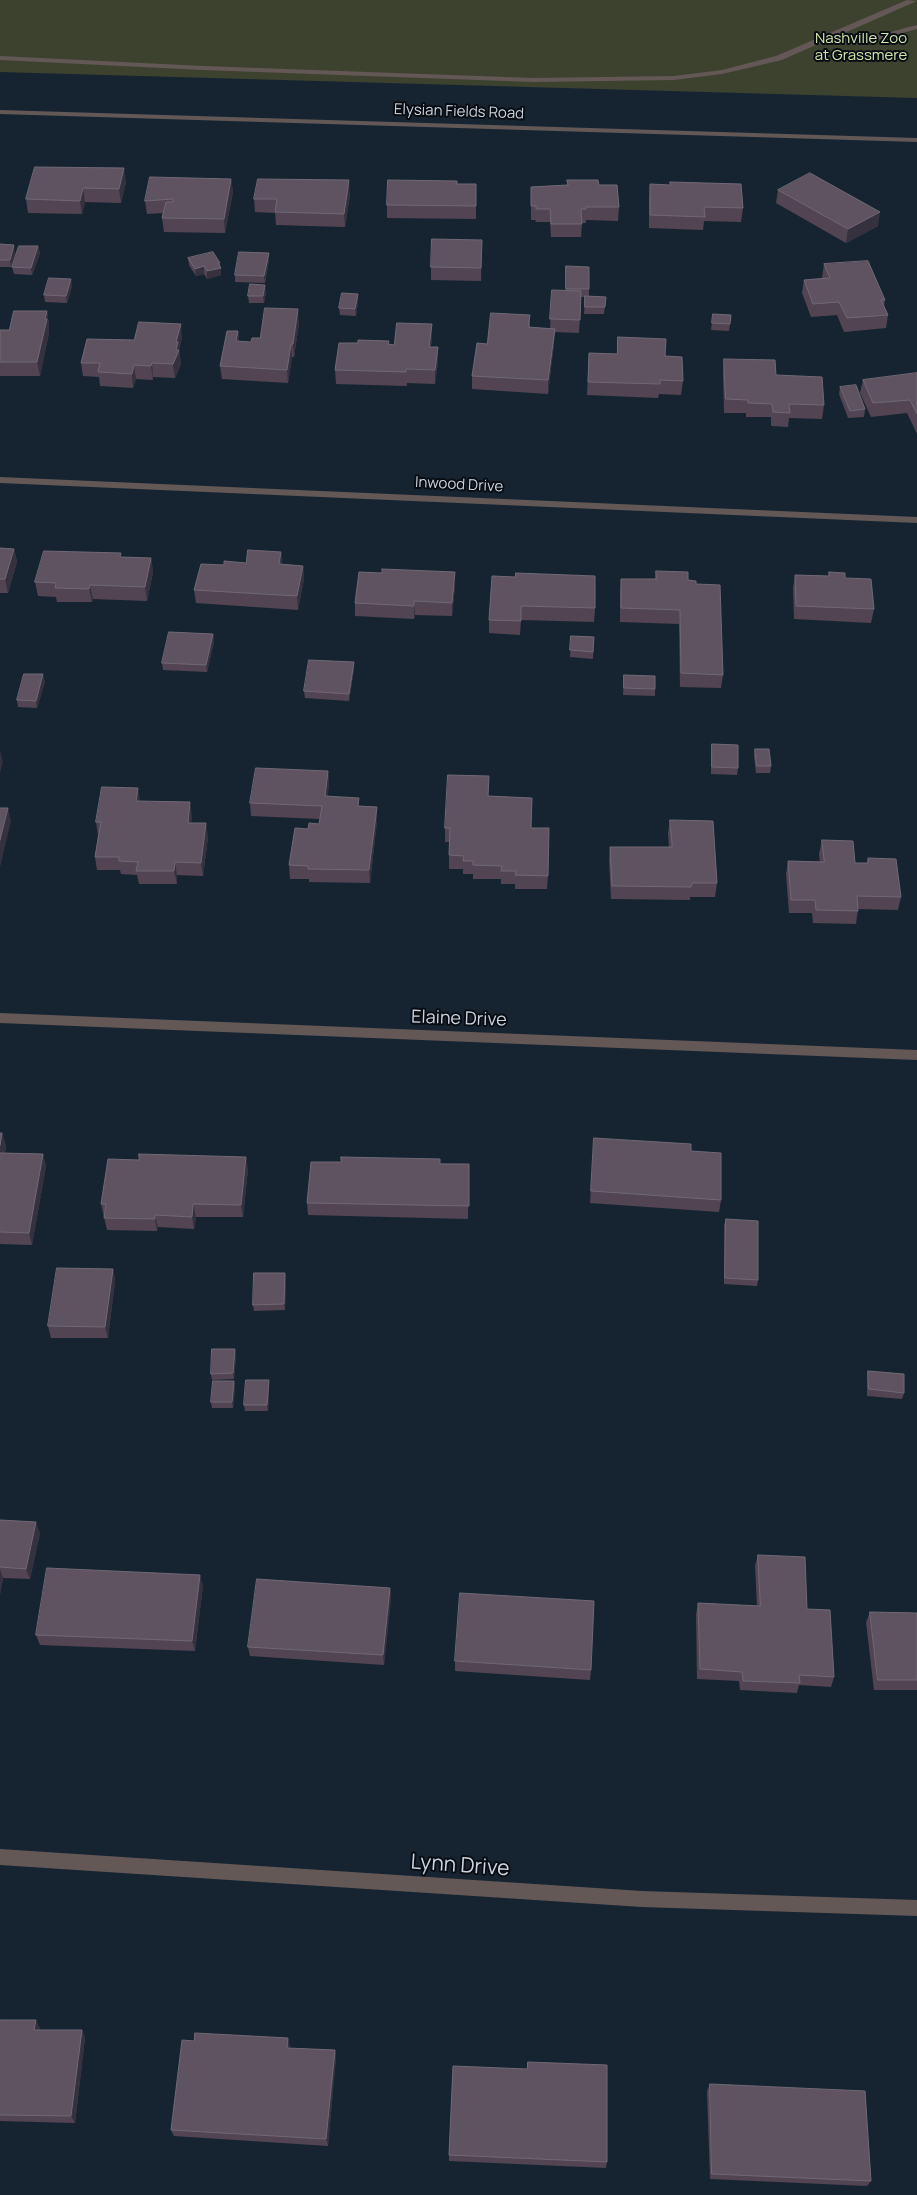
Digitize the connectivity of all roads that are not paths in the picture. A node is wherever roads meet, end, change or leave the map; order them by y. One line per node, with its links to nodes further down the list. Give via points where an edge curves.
1 (902, 0): 3 (street)
2 (914, 0): 3 (street)
3 (895, 9): 5 (street)
4 (917, 27): 5 (street, via 862,42)
5 (827, 39): 6 (street, via 742,68 698,76 639,80 533,80)
6 (0, 58)
7 (0, 112): 8 (street, Elysian Fields Road)
8 (917, 140)
9 (0, 480): 10 (street, Inwood Drive)
10 (917, 520)
11 (0, 1018): 12 (street, Elaine Drive)
12 (917, 1055)
13 (0, 1857): 14 (street, Lynn Drive, via 642,1899)
14 (917, 1908)

